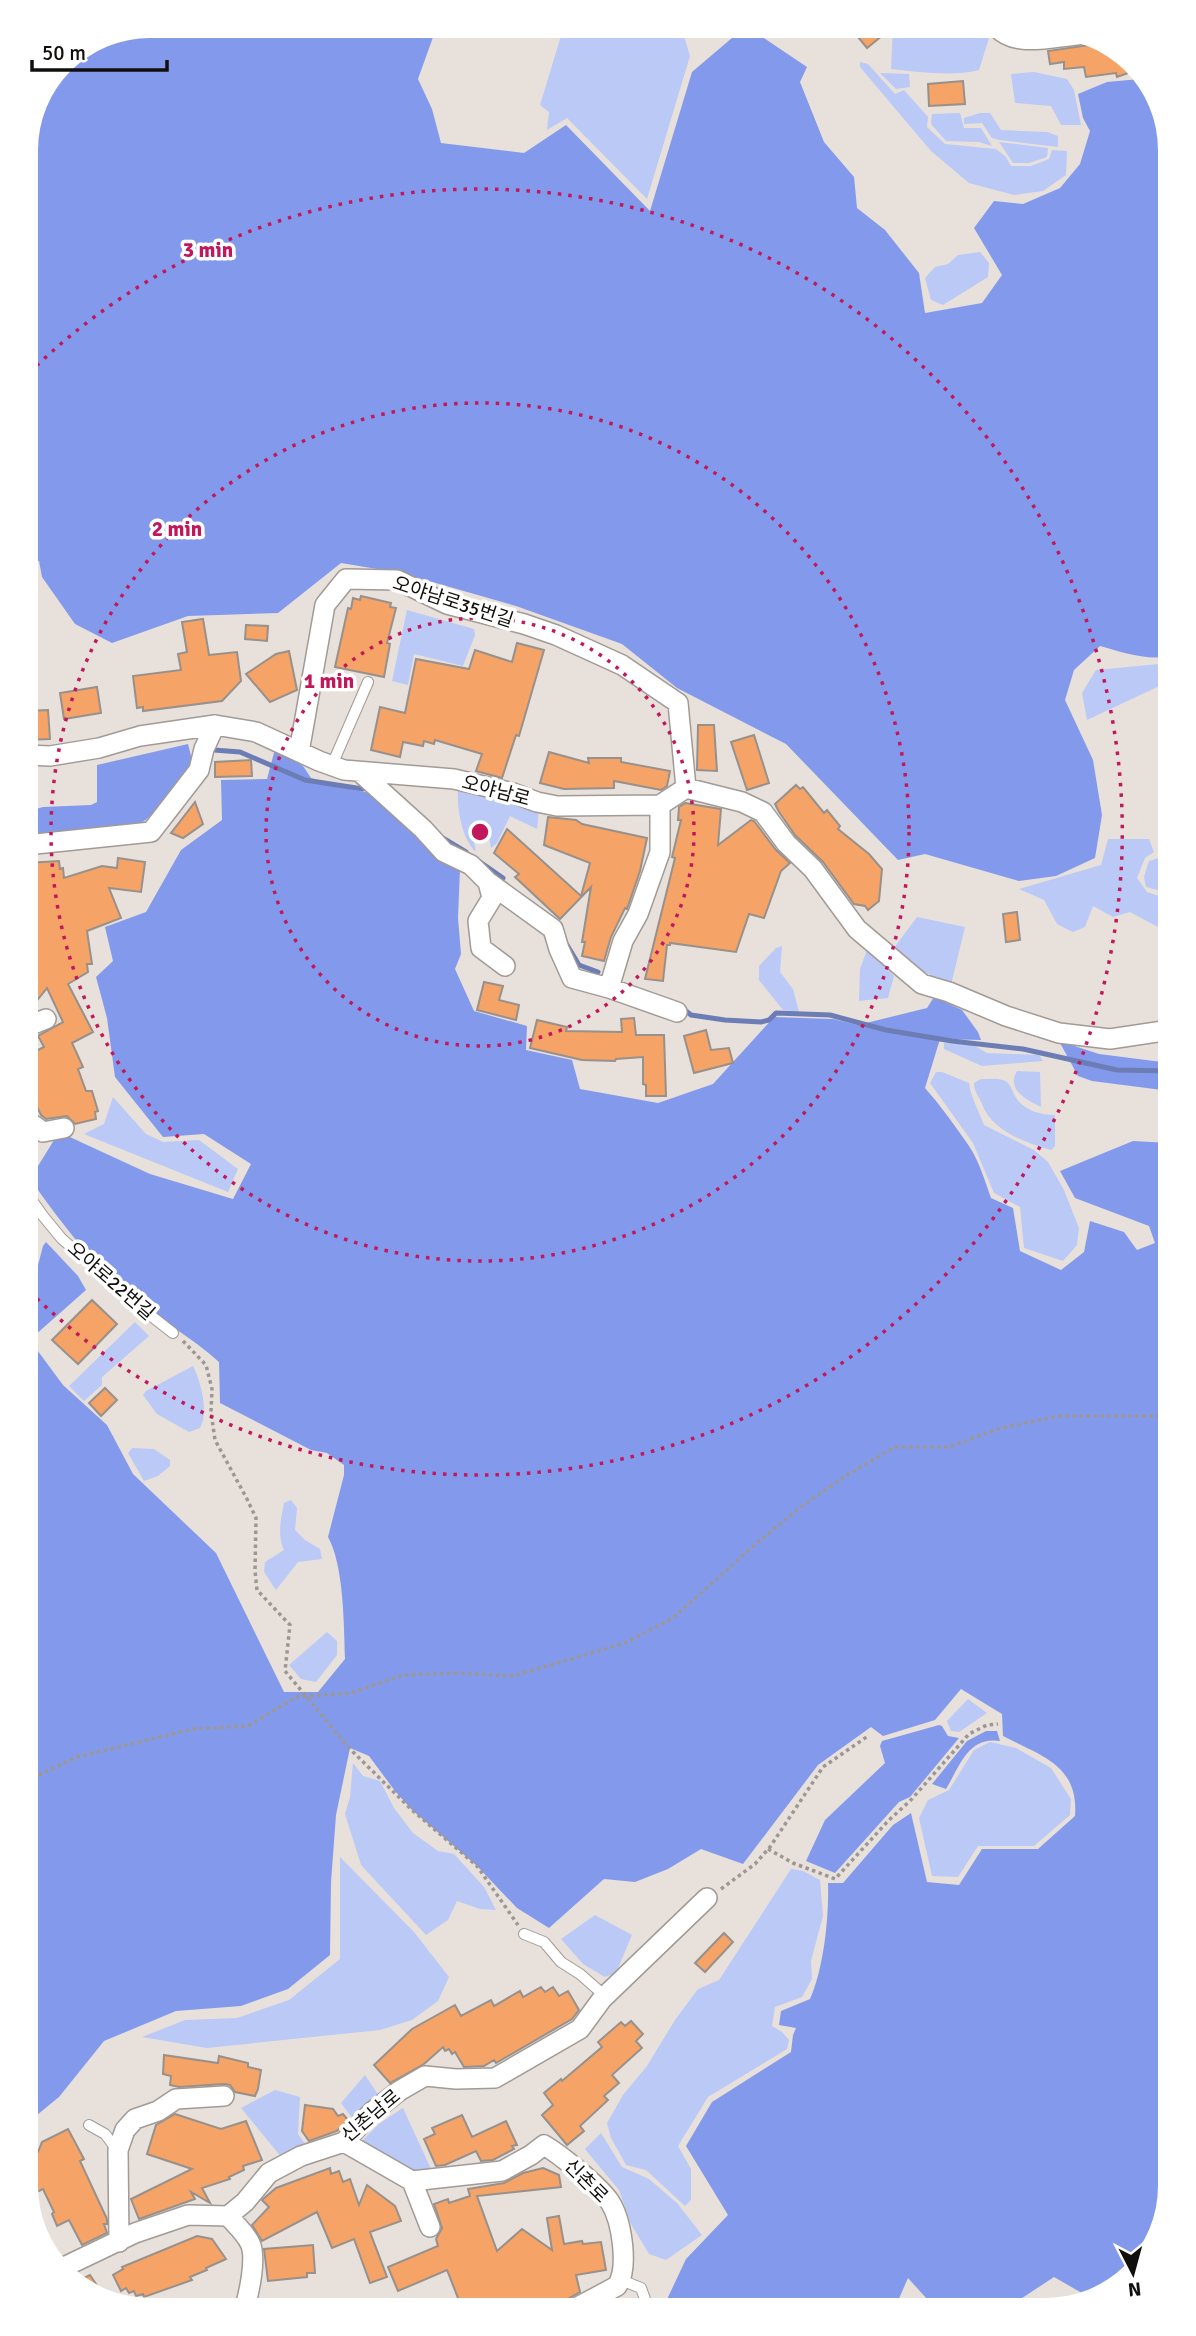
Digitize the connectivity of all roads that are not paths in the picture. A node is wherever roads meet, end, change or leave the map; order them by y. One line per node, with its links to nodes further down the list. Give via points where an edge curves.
1 (368, 681): 5 (lane)
2 (215, 726): 3 (street, 오야남로, via 256,732); 4 (street, 오야남로); 9 (street, via 199,771 151,832)
3 (299, 752): 5 (street, 오야남로); 7 (street, 오야남로35번길, via 325,605 346,579 397,580 447,604 524,624 578,645 622,665 678,703)
4 (39, 756)
5 (332, 765): 6 (street, 오야남로)
6 (360, 772): 8 (street, 오야남로, via 454,779 557,806); 10 (street, via 444,852 471,865)
7 (686, 788): 8 (street); 16 (street, via 763,812 858,929 922,984 1059,1033 1110,1039)
8 (660, 805): 12 (street, via 660,852)
9 (39, 844)
10 (488, 882): 11 (street, via 492,898 478,921 481,947); 12 (street, via 553,929 572,978)
11 (505, 966)
12 (608, 988): 13 (street)
13 (677, 1012)
14 (46, 1019): 15 (street)
15 (39, 1022)
16 (1158, 1032)
17 (64, 1128): 18 (street)
18 (39, 1129)
19 (38, 1210): 20 (lane, 오야로22번길, via 62,1239)
20 (173, 1333)
21 (707, 1898): 23 (street, 신촌남로)
22 (524, 1934): 23 (lane, via 544,1942 561,1962)
23 (606, 1997): 26 (street, 신촌남로, via 579,2029 495,2078 424,2077 372,2112)
24 (224, 2096): 27 (street, via 176,2099 135,2119)
25 (89, 2125): 27 (lane, via 105,2134)
26 (344, 2142): 28 (street); 29 (street, 신촌남로, via 269,2173)
27 (118, 2150): 31 (street)
28 (412, 2181): 30 (street); 33 (street, 신촌로, via 502,2171 544,2145 568,2161 610,2202 623,2245)
29 (228, 2217): 31 (street, via 188,2215); 34 (street, via 251,2245)
30 (430, 2227)
31 (119, 2242): 32 (street)
32 (70, 2264)
33 (621, 2280): 35 (street); 36 (lane, via 641,2288)
34 (246, 2297)
35 (595, 2298)
36 (644, 2298)

